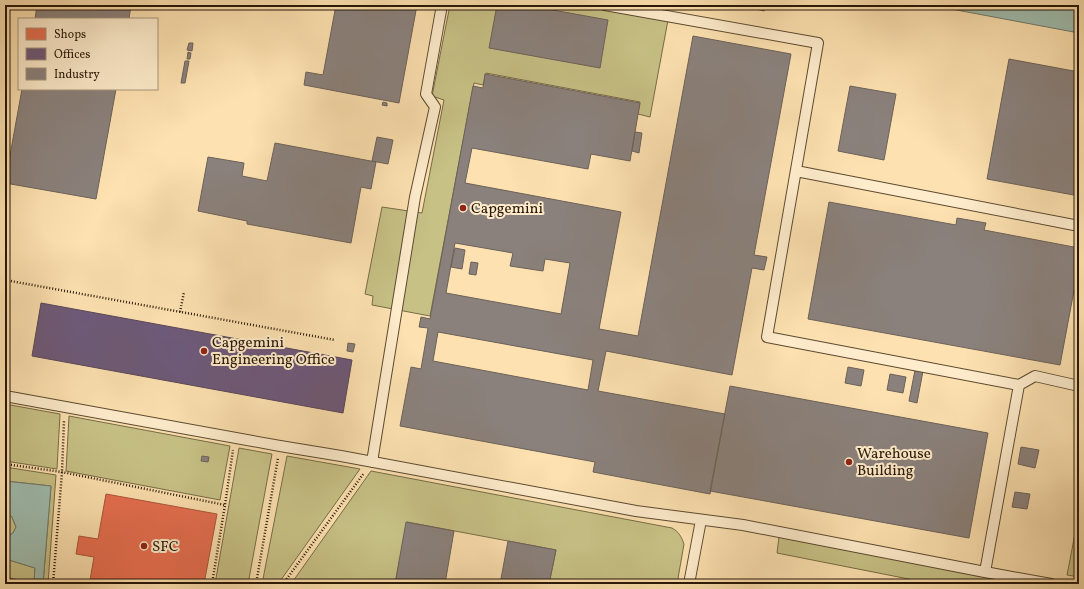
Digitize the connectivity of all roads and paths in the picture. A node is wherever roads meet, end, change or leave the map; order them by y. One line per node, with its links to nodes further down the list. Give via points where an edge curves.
1 (442, 5): 15 (lane, via 426,94 435,107 415,197)
2 (605, 5): 3 (lane, via 818,43)
3 (796, 171): 4 (lane); 9 (lane, via 767,337)
4 (1079, 226)
5 (5, 280): 7 (path)
6 (184, 292): 7 (path)
7 (180, 312): 8 (path)
8 (335, 340)
9 (1019, 385): 10 (lane, via 1035,376); 20 (lane)
10 (1079, 386)
11 (5, 396): 12 (lane)
12 (65, 407): 13 (lane); 17 (path)
13 (235, 438): 14 (lane); 18 (path)
14 (280, 446): 15 (lane); 26 (path)
15 (372, 462): 19 (lane, via 636,511); 27 (path)
16 (5, 464): 17 (path)
17 (62, 472): 18 (path); 24 (path)
18 (225, 505): 25 (path)
19 (701, 520): 20 (lane, via 743,525); 28 (lane)
20 (985, 572): 22 (lane)
21 (5, 580): 23 (path)
22 (1008, 580): 29 (lane)
23 (25, 584)
24 (53, 584)
25 (212, 584)
26 (256, 584)
27 (283, 584)
28 (689, 584)
29 (1051, 584)

